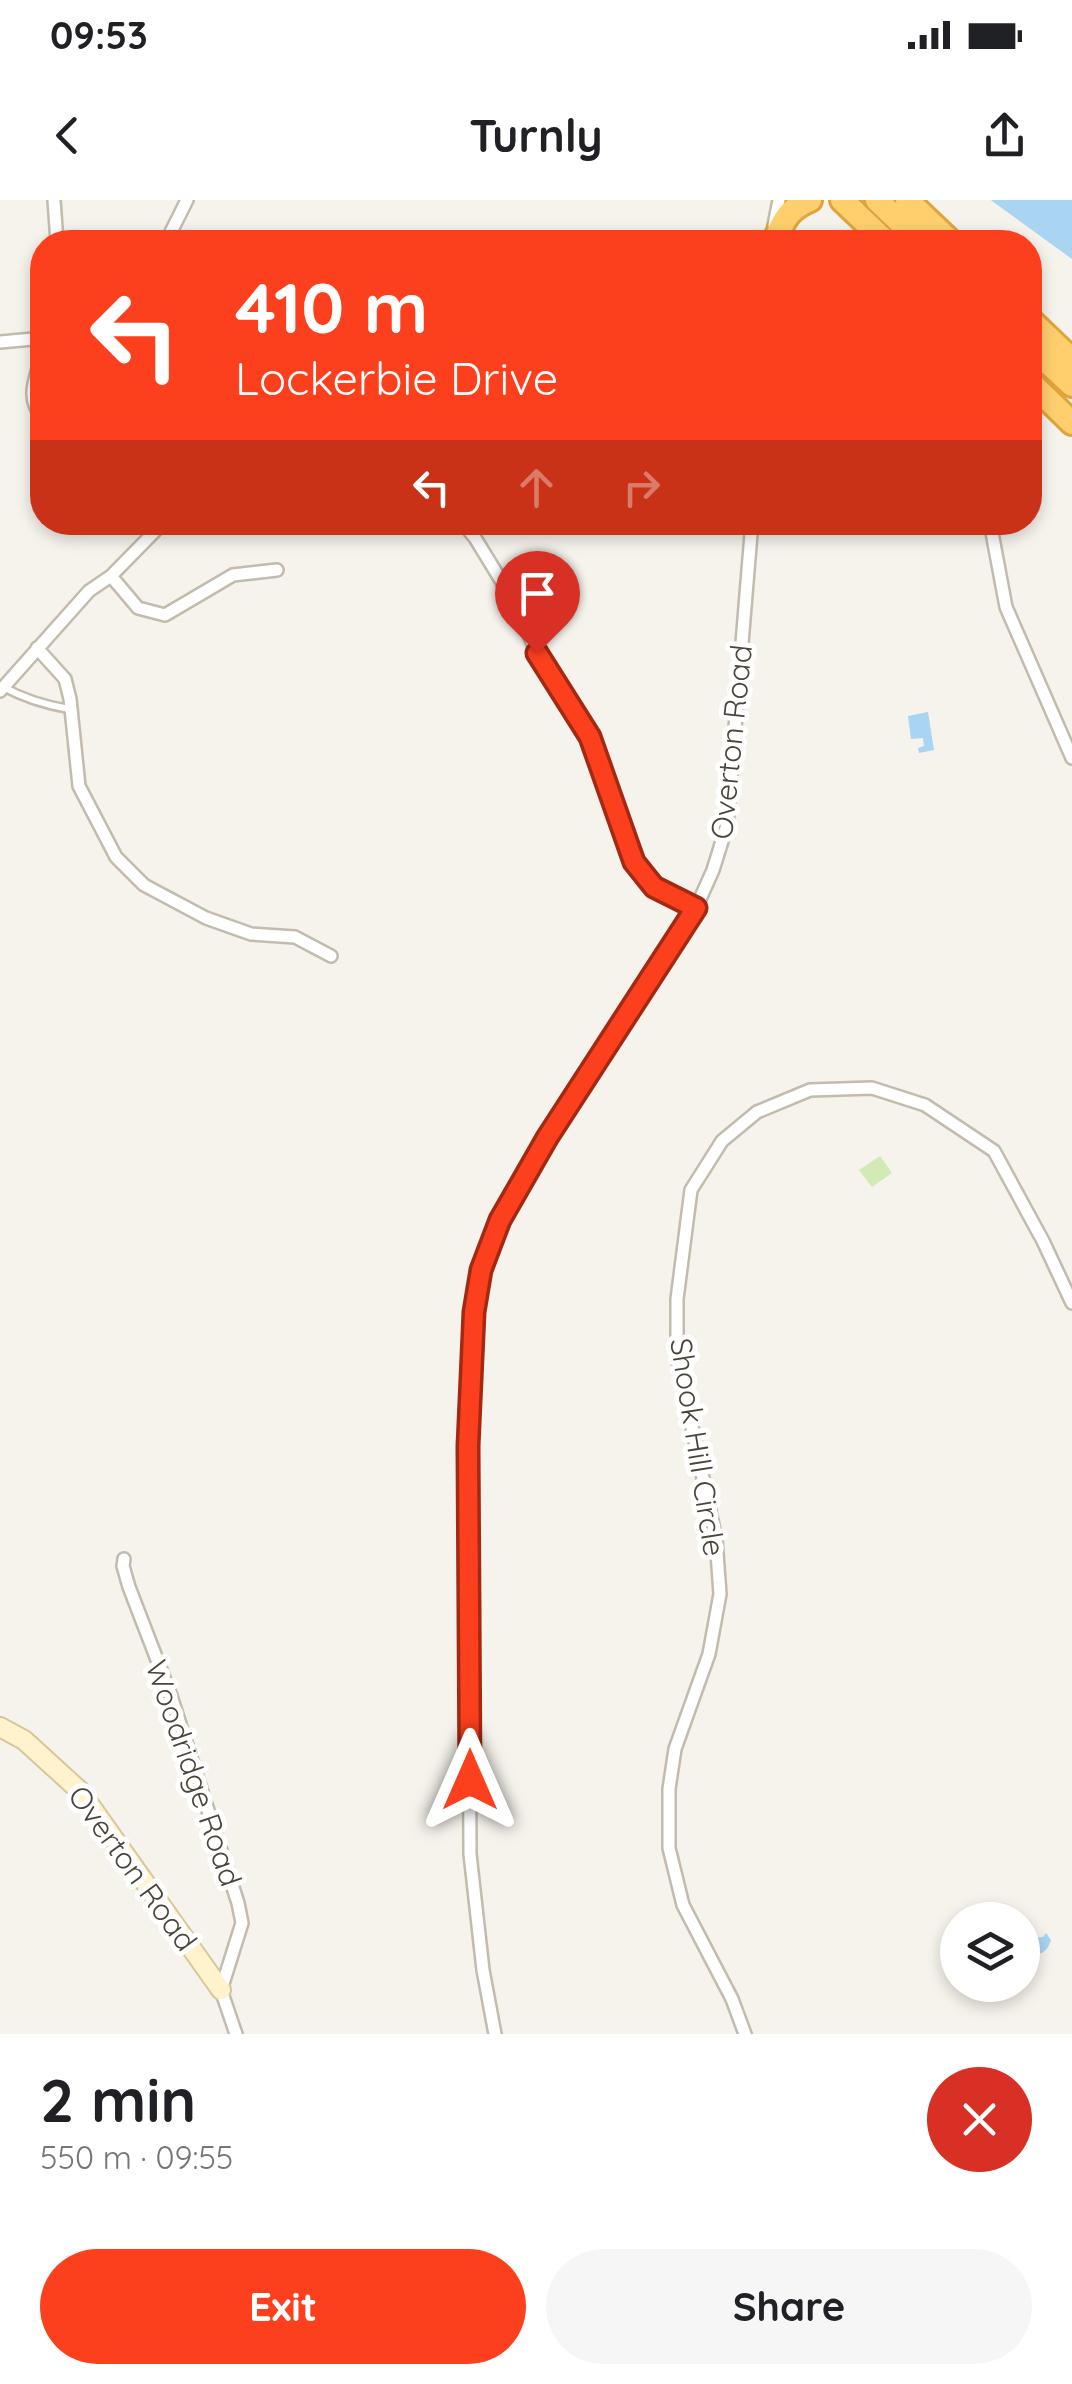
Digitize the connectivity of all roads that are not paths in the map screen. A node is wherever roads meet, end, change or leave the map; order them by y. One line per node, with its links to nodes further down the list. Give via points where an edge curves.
1 (54, 200): 7 (street)
2 (187, 200): 8 (street)
3 (810, 200): 9 (highway, via 794,207)
4 (908, 200): 12 (highway)
5 (840, 201): 10 (highway)
6 (879, 201): 11 (highway)
7 (56, 230)
8 (172, 230)
9 (779, 230)
10 (873, 230)
11 (909, 230)
12 (938, 230)
13 (1042, 331): 17 (highway)
14 (30, 339): 15 (street)
15 (0, 342)
16 (1042, 357): 18 (highway)
17 (1072, 360)
18 (1072, 385)
19 (1042, 394): 20 (highway)
20 (1072, 423)
21 (151, 535): 26 (street)
22 (473, 535): 31 (street, via 590,737 634,862 654,887)
23 (751, 535): 31 (street, Overton Road, via 727,825)
24 (992, 535): 30 (street, via 1006,607)
25 (277, 570): 26 (street, via 233,575 165,615 138,608)
26 (111, 576): 27 (street)
27 (37, 648): 28 (street); 29 (street, via 66,679)
28 (1, 688): 29 (lane)
29 (71, 710): 32 (street, via 79,786 116,857 144,885 206,918 251,934 295,936)
30 (1072, 758)
31 (696, 908): 38 (street, Overton Road, via 526,1174 500,1220 478,1284 468,1446 470,1854)
32 (331, 956)
33 (1072, 1303): 39 (street, Shook Hill Circle, via 994,1150 925,1105 872,1088 810,1090 757,1112 722,1141 692,1190 677,1299 677,1356 716,1540 720,1594 708,1654 674,1749 669,1848 684,1905)
34 (124, 1558): 36 (street, Woodridge Road, via 238,1903 242,1923)
35 (0, 1726): 36 (street, Overton Road, via 80,1791)
36 (222, 1990): 37 (street, Overton Road)
37 (236, 2034)
38 (495, 2034)
39 (745, 2034)

